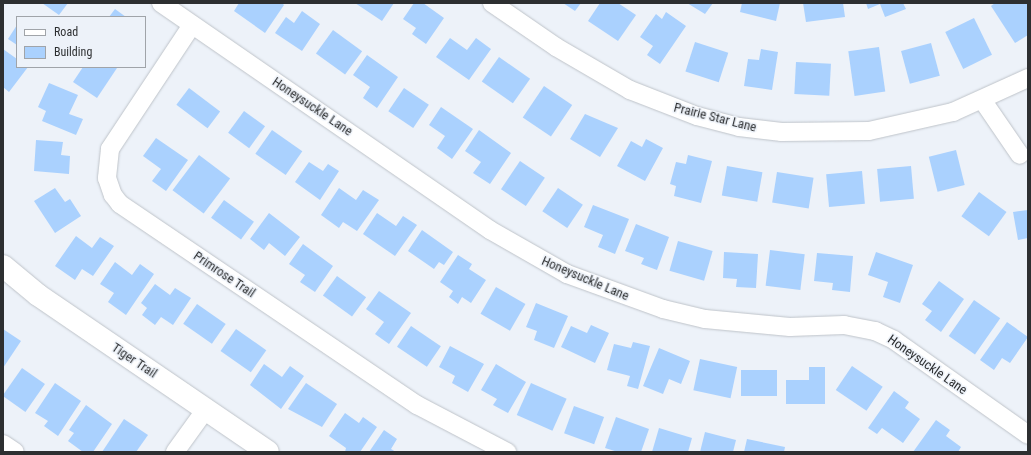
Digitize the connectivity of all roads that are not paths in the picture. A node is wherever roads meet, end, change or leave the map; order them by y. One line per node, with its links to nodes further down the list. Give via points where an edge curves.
1 (161, 3): 3 (street, Honeysuckle Lane)
2 (492, 3): 5 (street, Prairie Star Lane, via 562,51 630,90 697,116 739,126 782,132 869,131 912,124)
3 (192, 25): 9 (street, Honeysuckle Lane, via 490,230 567,274 663,309 705,319 776,326 844,325 875,331 894,340); 14 (street, Primrose Trail, via 110,149 107,178 113,195 120,204 417,405)
4 (1028, 78): 5 (street, Prairie Star Lane)
5 (983, 101): 6 (street)
6 (1020, 155)
7 (3, 266): 8 (street, Tiger Trail, via 38,294)
8 (206, 410): 12 (street); 13 (street, Tiger Trail)
9 (1028, 435)
10 (3, 444): 11 (street)
11 (15, 452)
12 (175, 452)
13 (268, 452)
14 (507, 452)

